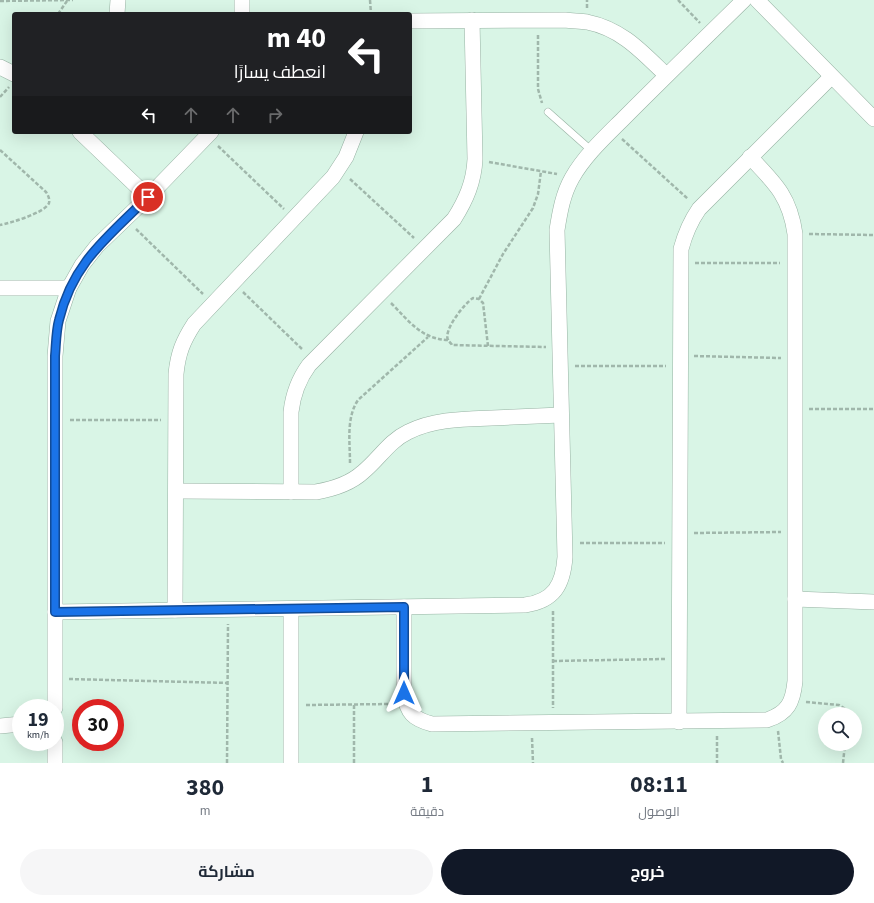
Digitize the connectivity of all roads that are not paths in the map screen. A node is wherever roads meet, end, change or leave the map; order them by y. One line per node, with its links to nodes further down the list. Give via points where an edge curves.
1 (118, 0): 5 (street)
2 (242, 0): 6 (street)
3 (744, 0): 11 (street)
4 (757, 0): 12 (street)
5 (117, 12)
6 (242, 12)
7 (472, 20): 8 (street); 11 (street, via 587,22 617,33 632,43); 25 (street, via 475,159 470,188 464,204 454,219 301,375 292,399)
8 (412, 21)
9 (0, 68): 10 (street)
10 (12, 73)
11 (666, 75): 18 (street)
12 (831, 77): 14 (street); 19 (street)
13 (548, 112): 18 (lane)
14 (874, 119)
15 (82, 134): 20 (street)
16 (209, 134): 20 (street)
17 (355, 134): 24 (street, via 349,151 327,185 213,303 184,339 178,356 176,374)
18 (592, 151): 23 (street, via 572,177 565,194 557,230)
19 (750, 157): 26 (street, via 782,193 793,218 795,234); 33 (street, via 698,209 684,234 681,249)
20 (148, 197): 22 (street, via 97,246)
21 (0, 288): 22 (street)
22 (69, 288): 31 (street, via 58,320 55,356)
23 (562, 415): 25 (street, via 461,419 434,423 407,432 395,440 363,472 350,481 333,489); 28 (street, via 564,572 553,593 540,602 525,605)
24 (176, 491): 25 (street); 30 (street)
25 (291, 492)
26 (795, 599): 27 (street); 33 (street, via 795,681 791,702 786,711 767,720)
27 (874, 602)
28 (404, 607): 29 (street); 33 (street, via 405,704 411,714 420,721 432,724)
29 (291, 609): 30 (street); 38 (street)
30 (175, 610): 31 (street)
31 (55, 612): 32 (street)
32 (55, 699)
33 (679, 722)
34 (12, 725): 35 (street)
35 (0, 726)
36 (55, 751): 37 (street)
37 (55, 763)
38 (291, 763)

